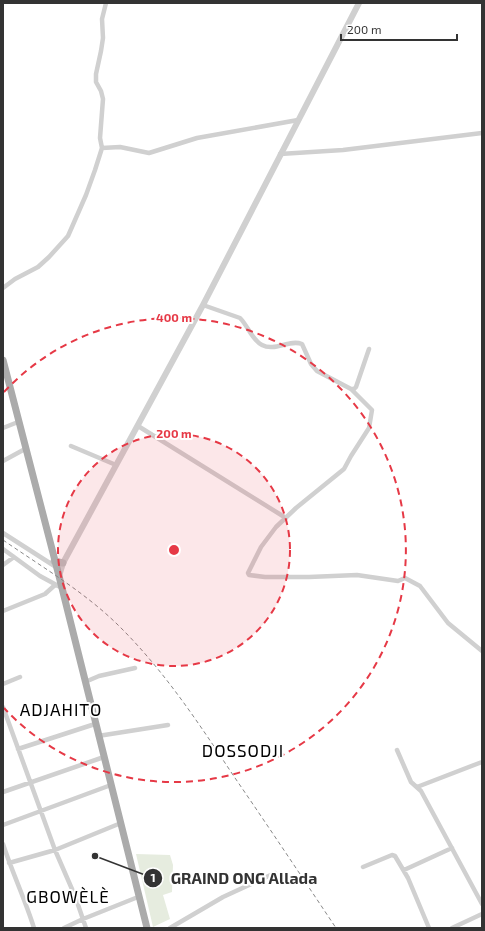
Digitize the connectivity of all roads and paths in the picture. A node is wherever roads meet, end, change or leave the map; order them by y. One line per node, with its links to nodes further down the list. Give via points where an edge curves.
1 (106, 3): 5 (street, via 102,19 103,38 95,79 103,99 100,138)
2 (359, 3): 3 (street)
3 (298, 120): 5 (street, via 197,138 150,153 120,147); 6 (street)
4 (482, 133): 6 (street, via 343,150)
5 (102, 148): 7 (street, via 86,195 68,236 38,267)
6 (280, 154): 8 (street)
7 (3, 288)
8 (203, 305): 11 (street, via 240,318 262,345 273,347 300,342 317,371); 13 (street)
9 (369, 349): 11 (street, via 356,386)
10 (3, 360): 12 (main road)
11 (351, 389): 19 (street, via 372,410 370,428 344,469)
12 (18, 422): 14 (street); 16 (main road)
13 (138, 426): 18 (street); 19 (street)
14 (3, 428)
15 (71, 446): 18 (street)
16 (25, 449): 17 (street); 24 (main road)
17 (3, 461)
18 (116, 465): 23 (street)
19 (286, 518): 29 (street, via 260,547 249,575 357,575 398,581 405,578 420,586 448,623)
20 (3, 533): 24 (street)
21 (3, 549): 22 (street)
22 (14, 557): 25 (street); 27 (street)
23 (64, 563): 24 (main road); 26 (street)
24 (55, 564): 26 (main road)
25 (3, 565)
26 (59, 576): 27 (main road)
27 (58, 587): 28 (street); 32 (main road)
28 (3, 611)
29 (482, 651)
30 (135, 668): 32 (street, via 99,676)
31 (20, 677): 33 (street)
32 (85, 682): 36 (main road)
33 (3, 684)
34 (3, 707): 35 (street)
35 (5, 719): 39 (street)
36 (95, 724): 38 (main road); 39 (street)
37 (168, 725): 38 (street)
38 (98, 736): 41 (main road)
39 (18, 749): 43 (street)
40 (397, 750): 45 (street, via 411,782)
41 (104, 757): 43 (street); 44 (main road)
42 (482, 762): 45 (street)
43 (31, 782): 46 (street); 47 (street)
44 (111, 785): 47 (street); 48 (main road)
45 (417, 787): 51 (street)
46 (3, 792)
47 (42, 812): 49 (street); 52 (street)
48 (121, 823): 52 (street); 57 (main road)
49 (3, 825)
50 (3, 844): 53 (street)
51 (452, 848): 55 (street); 58 (street)
52 (55, 850): 53 (street); 60 (street)
53 (9, 863): 61 (street)
54 (363, 867): 55 (street, via 392,855)
55 (404, 870): 66 (street)
56 (275, 873): 65 (street, via 223,897)
57 (138, 896): 60 (street); 64 (main road)
58 (482, 904)
59 (482, 914): 67 (street)
60 (83, 919): 62 (street); 63 (street)
61 (34, 928)
62 (64, 928)
63 (86, 928)
64 (147, 928)
65 (170, 928)
66 (429, 928)
67 (452, 928)

